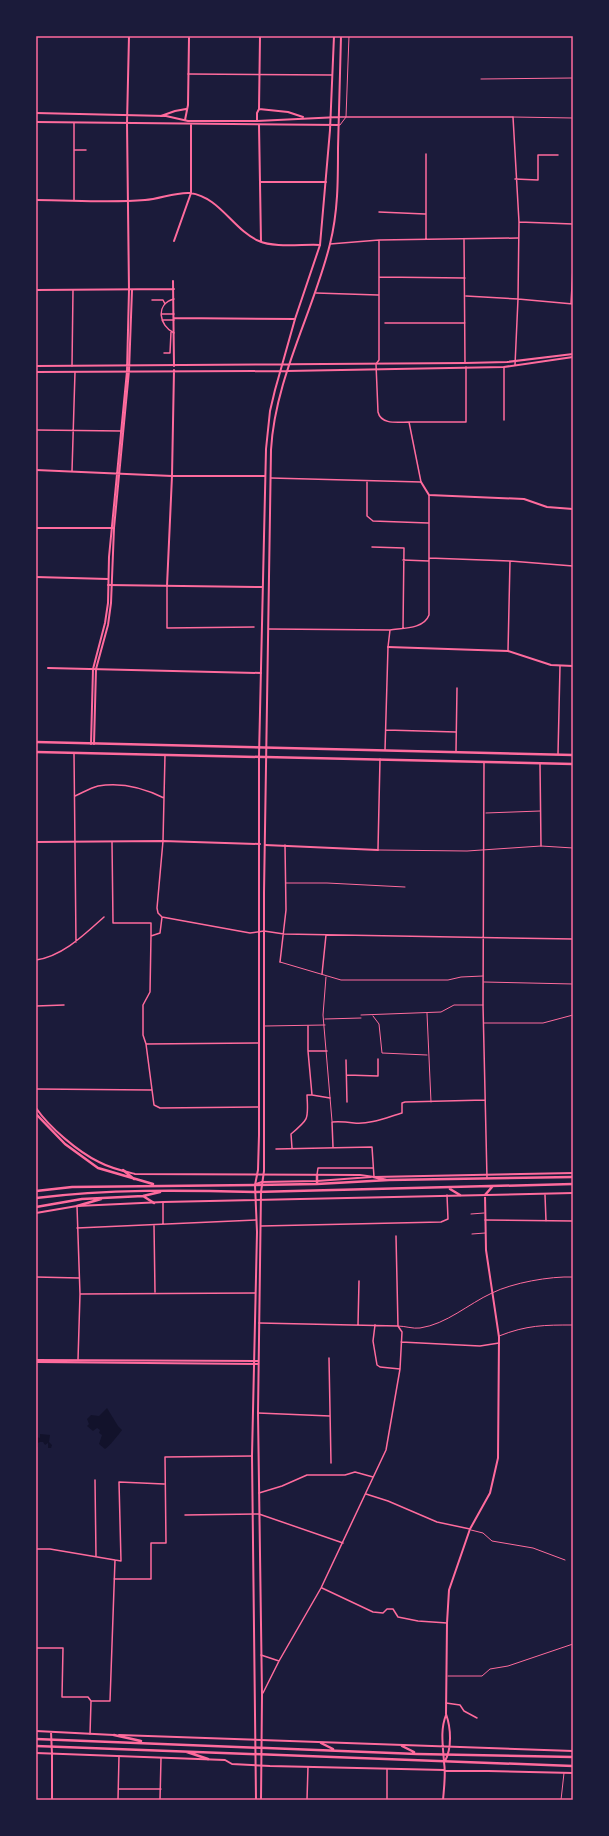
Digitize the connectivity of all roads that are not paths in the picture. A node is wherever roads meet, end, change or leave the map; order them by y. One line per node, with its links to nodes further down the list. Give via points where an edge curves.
1 (70, 36): 2 (main road)
2 (128, 36): 9 (main road); 18 (main road)
3 (260, 36): 9 (main road); 11 (main road)
4 (334, 36): 12 (main road)
5 (341, 36): 22 (main road)
6 (349, 36): 23 (lane)
7 (415, 36): 8 (street)
8 (466, 36)
9 (189, 37): 10 (main road)
10 (188, 74): 11 (street); 15 (main road)
11 (260, 74): 12 (street); 16 (main road)
12 (332, 75): 21 (main road)
13 (481, 78): 14 (lane)
14 (573, 78)
15 (186, 109): 19 (main road); 26 (main road)
16 (259, 109): 20 (main road, via 288,112); 27 (main road)
17 (36, 114): 18 (main road)
18 (127, 116): 19 (main road); 30 (main road)
19 (161, 116): 26 (main road)
20 (303, 117)
21 (330, 117): 22 (main road); 27 (main road); 33 (main road)
22 (339, 117): 23 (street); 34 (main road)
23 (346, 117): 24 (street); 34 (lane)
24 (513, 117): 25 (lane); 39 (street)
25 (573, 118)
26 (185, 120): 27 (main road)
27 (257, 121)
28 (36, 122): 29 (main road)
29 (74, 123): 30 (main road); 35 (street)
30 (127, 123): 31 (main road); 45 (main road)
31 (191, 125): 32 (main road); 42 (main road)
32 (259, 125): 33 (main road); 40 (main road)
33 (330, 125): 34 (main road); 41 (main road)
34 (339, 125): 57 (main road, via 339,183)
35 (74, 150): 36 (street); 44 (street)
36 (86, 150)
37 (426, 154): 47 (street)
38 (558, 155): 39 (street, via 538,155 538,180)
39 (515, 179): 48 (street)
40 (260, 182): 41 (main road); 55 (main road)
41 (326, 182): 56 (main road)
42 (191, 193): 45 (main road); 52 (main road); 55 (main road, via 216,204 243,232)
43 (36, 200): 44 (main road)
44 (74, 200): 45 (main road)
45 (128, 201): 65 (main road)
46 (379, 212): 47 (street)
47 (425, 214): 51 (street)
48 (519, 222): 49 (street); 50 (street)
49 (573, 224)
50 (518, 238): 54 (street); 70 (street)
51 (426, 239): 53 (street); 54 (street)
52 (174, 240)
53 (379, 240): 57 (street); 59 (street)
54 (464, 240): 60 (street)
55 (260, 242): 56 (main road)
56 (320, 244): 77 (main road)
57 (330, 244): 66 (main road)
58 (573, 268): 73 (street)
59 (379, 277): 60 (street); 67 (street)
60 (465, 278): 68 (street)
61 (173, 281): 62 (main road)
62 (174, 289): 65 (main road); 69 (main road)
63 (36, 290): 64 (main road)
64 (73, 290): 65 (main road); 94 (street)
65 (130, 290): 91 (main road)
66 (316, 293): 67 (street); 89 (main road)
67 (379, 295): 90 (street)
68 (466, 296): 70 (street); 80 (street)
69 (174, 299): 72 (street); 75 (main road)
70 (518, 299): 73 (street); 86 (street)
71 (152, 300): 72 (street, via 163,300)
72 (165, 304): 74 (street)
73 (572, 304)
74 (161, 314): 75 (street); 78 (street)
75 (174, 314): 76 (main road)
76 (174, 319): 77 (main road); 78 (street); 82 (main road)
77 (295, 319): 88 (main road)
78 (162, 320): 81 (street)
79 (385, 323): 80 (street)
80 (465, 323): 87 (street)
81 (171, 332): 82 (street); 83 (street, via 170,353)
82 (174, 334): 95 (main road)
83 (164, 353)
84 (573, 354): 86 (main road)
85 (573, 357): 92 (main road)
86 (514, 361): 87 (main road); 92 (street)
87 (466, 363): 90 (main road)
88 (282, 364): 89 (main road); 95 (main road); 101 (main road)
89 (290, 364): 90 (main road); 102 (main road)
90 (376, 364): 98 (street)
91 (128, 365): 94 (main road); 95 (main road); 100 (main road)
92 (515, 365): 97 (main road)
93 (36, 366): 94 (main road)
94 (72, 366)
95 (174, 366)
96 (466, 367): 97 (main road); 98 (main road); 106 (street, via 466,422)
97 (504, 367): 105 (street)
98 (377, 368): 102 (main road); 106 (street, via 379,416 389,422)
99 (174, 370): 100 (main road); 101 (main road); 113 (main road)
100 (128, 371): 104 (main road); 109 (main road); 112 (main road)
101 (280, 371): 102 (main road); 114 (main road, via 270,411)
102 (288, 371): 115 (main road, via 274,419)
103 (36, 372): 104 (main road)
104 (75, 372): 108 (street)
105 (504, 420)
106 (409, 422): 117 (street)
107 (36, 430): 108 (street)
108 (73, 431): 109 (street); 111 (street)
109 (122, 431): 112 (main road)
110 (36, 470): 111 (main road)
111 (72, 471): 112 (main road)
112 (119, 474): 113 (main road); 122 (main road)
113 (172, 476): 114 (main road); 131 (main road)
114 (264, 476): 132 (main road)
115 (271, 478): 116 (street); 136 (main road)
116 (367, 481): 117 (street); 120 (street, via 367,516 373,521)
117 (421, 482): 118 (main road)
118 (429, 495): 119 (main road, via 524,499 546,507); 120 (street)
119 (573, 509)
120 (429, 523): 124 (street)
121 (36, 528): 122 (main road)
122 (112, 528): 129 (main road); 130 (main road)
123 (372, 547): 125 (street, via 404,548)
124 (429, 559): 125 (street); 126 (street); 134 (street, via 427,619 415,626)
125 (403, 560): 134 (street)
126 (510, 561): 127 (street); 139 (street)
127 (573, 566)
128 (36, 577): 129 (main road)
129 (108, 579): 130 (main road)
130 (110, 585): 131 (main road); 143 (main road, via 108,625)
131 (167, 586): 132 (main road); 133 (street, via 167,628)
132 (262, 587): 135 (main road)
133 (254, 627)
134 (402, 628): 137 (street)
135 (262, 629): 136 (main road); 144 (main road)
136 (269, 629): 137 (street); 151 (main road)
137 (390, 630): 138 (street)
138 (388, 647): 139 (main road); 146 (street)
139 (508, 651): 140 (main road)
140 (560, 666): 141 (main road); 157 (street)
141 (573, 666)
142 (48, 668): 143 (main road)
143 (94, 669): 144 (main road); 149 (main road)
144 (262, 673): 150 (main road)
145 (457, 688): 147 (street)
146 (386, 730): 147 (street); 152 (street)
147 (456, 732): 153 (street)
148 (36, 742): 149 (main road)
149 (92, 744): 150 (main road)
150 (260, 746): 151 (main road); 159 (main road)
151 (266, 746): 152 (main road); 160 (main road)
152 (385, 750): 153 (main road)
153 (456, 751): 157 (main road)
154 (36, 752): 155 (main road)
155 (74, 752): 156 (main road); 165 (street)
156 (165, 754): 159 (main road); 166 (street)
157 (558, 754): 158 (main road)
158 (573, 755)
159 (259, 756): 160 (main road); 173 (main road)
160 (266, 756): 161 (main road); 174 (main road)
161 (380, 759): 162 (main road); 178 (street)
162 (484, 762): 163 (main road); 179 (street)
163 (540, 763): 164 (main road); 167 (street)
164 (573, 764)
165 (75, 796): 166 (street, via 97,786 118,785 139,788); 169 (street)
166 (164, 798): 171 (street)
167 (541, 811): 168 (lane); 176 (street)
168 (486, 813)
169 (75, 841): 170 (main road); 172 (main road); 191 (street)
170 (112, 841): 171 (main road); 188 (street, via 113,923 151,923)
171 (163, 841): 173 (main road); 183 (street, via 157,908)
172 (36, 842)
173 (260, 844): 185 (main road)
174 (265, 845): 175 (main road); 184 (main road)
175 (285, 845): 178 (main road); 180 (street)
176 (541, 846): 177 (lane); 179 (lane)
177 (573, 848)
178 (378, 850): 179 (lane)
179 (483, 850): 189 (street)
180 (285, 883): 181 (lane); 186 (street)
181 (405, 887)
182 (104, 917): 191 (street)
183 (162, 917): 185 (street, via 250,934); 188 (street, via 160,933)
184 (264, 931): 185 (street); 186 (street); 210 (main road)
185 (259, 932): 212 (main road)
186 (284, 934): 187 (street); 193 (street)
187 (326, 935): 189 (street); 194 (street)
188 (151, 936): 213 (street, via 150,992 144,1005 143,1035)
189 (484, 938): 190 (street); 196 (street)
190 (573, 939)
191 (76, 942): 192 (street, via 49,957)
192 (36, 960)
193 (280, 962): 194 (lane)
194 (322, 974): 195 (lane)
195 (326, 976): 196 (lane, via 362,981 448,980); 207 (lane)
196 (484, 976): 197 (street)
197 (484, 982): 198 (lane); 200 (street)
198 (573, 984)
199 (64, 1005): 201 (street)
200 (483, 1005): 202 (lane, via 454,1005 441,1012); 208 (street)
201 (36, 1006)
202 (427, 1013): 205 (lane); 216 (lane)
203 (361, 1015): 205 (lane)
204 (573, 1015): 208 (lane, via 543,1023)
205 (372, 1016): 216 (lane, via 379,1024 382,1053)
206 (361, 1018): 207 (lane)
207 (324, 1020): 209 (lane)
208 (484, 1023): 224 (street)
209 (325, 1025): 211 (lane); 215 (lane)
210 (264, 1026): 211 (lane); 240 (main road)
211 (308, 1026): 214 (street)
212 (259, 1043): 213 (street); 228 (main road)
213 (146, 1044): 221 (street)
214 (308, 1051): 215 (street); 222 (street)
215 (327, 1051): 223 (lane)
216 (428, 1055): 226 (lane)
217 (378, 1059): 219 (street, via 378,1076)
218 (346, 1060): 219 (street)
219 (347, 1075): 225 (street)
220 (36, 1089): 221 (street)
221 (151, 1090): 228 (street, via 154,1105 160,1108)
222 (312, 1094): 223 (street); 232 (street, via 307,1095 306,1122 291,1134)
223 (330, 1098): 230 (lane)
224 (484, 1100): 226 (street); 237 (street)
225 (347, 1102)
226 (431, 1102): 230 (street, via 402,1102 402,1113 373,1120 353,1123)
227 (36, 1108): 235 (main road, via 42,1117 83,1151 100,1162)
228 (258, 1108): 239 (main road)
229 (36, 1114): 245 (main road, via 65,1144 98,1168)
230 (332, 1122): 231 (street)
231 (333, 1147): 232 (street); 234 (street, via 372,1147)
232 (292, 1148): 233 (street)
233 (276, 1149)
234 (374, 1168): 238 (street, via 318,1168); 241 (street)
235 (123, 1170): 239 (main road, via 147,1175); 245 (main road)
236 (573, 1173): 237 (main road)
237 (487, 1174): 241 (main road); 243 (street)
238 (317, 1175): 240 (main road); 241 (main road); 247 (main road)
239 (256, 1176): 240 (main road); 249 (main road)
240 (263, 1176): 246 (main road)
241 (374, 1177): 244 (main road); 247 (main road)
242 (573, 1177): 243 (main road)
243 (487, 1178): 244 (main road)
244 (389, 1180): 247 (main road)
245 (138, 1181): 250 (main road)
246 (262, 1183): 247 (main road); 249 (main road); 256 (main road)
247 (317, 1183)
248 (573, 1184): 251 (main road)
249 (254, 1185): 250 (main road); 255 (main road)
250 (161, 1186): 253 (main road, via 72,1187)
251 (492, 1187): 252 (main road); 260 (main road)
252 (450, 1188): 256 (main road); 259 (main road)
253 (36, 1191)
254 (164, 1191): 255 (main road); 262 (main road); 263 (main road, via 72,1194)
255 (255, 1192): 256 (main road); 265 (main road)
256 (261, 1192): 266 (main road)
257 (573, 1193): 261 (main road)
258 (447, 1195): 259 (main road); 266 (main road); 280 (street, via 448,1219 441,1222)
259 (460, 1195): 260 (main road)
260 (485, 1195): 261 (main road); 272 (main road)
261 (545, 1195): 277 (street)
262 (143, 1196): 264 (main road); 268 (main road)
263 (36, 1198)
264 (105, 1198): 269 (main road); 270 (main road)
265 (255, 1200): 266 (main road); 267 (main road); 274 (main road)
266 (261, 1200): 280 (main road)
267 (163, 1202): 268 (main road); 278 (street)
268 (154, 1203): 269 (main road)
269 (77, 1206): 271 (main road); 281 (street)
270 (36, 1207)
271 (36, 1213)
272 (485, 1213): 273 (lane); 275 (main road)
273 (472, 1214)
274 (256, 1220): 278 (street); 290 (main road)
275 (485, 1220): 277 (street); 282 (main road)
276 (573, 1220): 277 (street)
277 (546, 1221)
278 (163, 1224): 279 (street)
279 (154, 1225): 281 (street); 289 (street)
280 (261, 1226): 293 (main road)
281 (77, 1228): 287 (street)
282 (485, 1233): 283 (lane); 291 (main road)
283 (472, 1234)
284 (396, 1236): 297 (street)
285 (36, 1277): 287 (street)
286 (573, 1277): 291 (lane, via 515,1284)
287 (79, 1278): 292 (street)
288 (359, 1281): 294 (street)
289 (155, 1292): 290 (street); 292 (street)
290 (254, 1293): 306 (main road)
291 (492, 1293): 297 (lane, via 438,1324 418,1328); 298 (main road)
292 (80, 1294): 302 (street)
293 (260, 1323): 294 (street); 304 (main road)
294 (358, 1325): 295 (street)
295 (375, 1325): 297 (street); 308 (street, via 373,1341 378,1365)
296 (573, 1325): 298 (lane, via 538,1325 518,1329)
297 (398, 1326): 299 (street, via 402,1332)
298 (499, 1337): 300 (main road)
299 (401, 1342): 300 (street, via 480,1346); 308 (street)
300 (499, 1343): 321 (main road, via 497,1469 490,1493)
301 (329, 1358): 310 (street)
302 (78, 1359): 303 (main road); 305 (street); 306 (main road)
303 (36, 1361): 305 (main road)
304 (258, 1361): 306 (main road); 307 (main road)
305 (78, 1362): 306 (main road)
306 (254, 1363): 307 (main road); 311 (main road)
307 (258, 1364): 309 (main road)
308 (400, 1369): 313 (street, via 386,1450)
309 (258, 1413): 310 (street); 316 (main road)
310 (331, 1416): 312 (street)
311 (252, 1456): 315 (street, via 165,1457); 318 (main road)
312 (331, 1463)
313 (373, 1477): 316 (street, via 355,1472 345,1475 307,1474); 317 (street)
314 (95, 1480): 324 (street)
315 (164, 1484): 325 (street, via 119,1482 121,1561); 327 (street, via 166,1543 151,1543 150,1579)
316 (259, 1493): 319 (main road)
317 (366, 1494): 321 (street, via 437,1522); 322 (street)
318 (254, 1514): 319 (street); 320 (street); 346 (main road)
319 (259, 1514): 322 (street); 332 (main road)
320 (185, 1515)
321 (470, 1529): 326 (lane, via 484,1533 492,1541 533,1548); 329 (main road, via 449,1590)
322 (343, 1543): 328 (street)
323 (36, 1549): 324 (street)
324 (96, 1557): 325 (street)
325 (115, 1560): 327 (street)
326 (565, 1560)
327 (114, 1579): 336 (street, via 110,1701)
328 (321, 1588): 329 (street, via 373,1612 383,1613 387,1609 393,1609 398,1617); 333 (street)
329 (447, 1623): 334 (main road)
330 (573, 1644): 334 (lane, via 508,1666 490,1669 482,1676)
331 (36, 1648): 336 (street, via 63,1648 62,1697 88,1697)
332 (261, 1655): 333 (street); 335 (main road)
333 (279, 1661): 335 (street)
334 (447, 1676): 337 (main road)
335 (262, 1695): 347 (main road)
336 (91, 1702): 342 (street)
337 (446, 1703): 338 (main road); 339 (street, via 460,1704 464,1710)
338 (446, 1714): 355 (main road, via 443,1722); 356 (main road, via 449,1723)
339 (477, 1718)
340 (36, 1732): 341 (main road)
341 (52, 1732): 342 (main road); 345 (main road)
342 (90, 1734): 343 (main road)
343 (114, 1735): 346 (main road); 348 (main road)
344 (36, 1739): 345 (main road)
345 (52, 1739): 348 (main road); 352 (main road)
346 (256, 1741): 347 (main road); 353 (main road)
347 (262, 1741): 349 (main road); 354 (main road)
348 (147, 1743): 353 (main road)
349 (321, 1743): 351 (main road); 357 (main road)
350 (36, 1746): 352 (main road)
351 (402, 1746): 355 (main road); 364 (main road)
352 (52, 1747): 358 (main road); 361 (main road)
353 (256, 1747): 354 (main road); 362 (main road)
354 (262, 1747): 357 (main road); 363 (main road)
355 (442, 1747): 356 (main road); 365 (main road)
356 (449, 1747): 359 (main road); 366 (main road)
357 (335, 1750): 364 (main road)
358 (183, 1751): 362 (main road); 370 (main road)
359 (573, 1751)
360 (36, 1754): 361 (main road)
361 (52, 1754): 367 (main road); 382 (main road)
362 (256, 1754): 363 (main road); 372 (main road)
363 (262, 1754): 371 (main road); 373 (main road)
364 (417, 1754): 365 (main road)
365 (443, 1754): 366 (main road); 371 (main road)
366 (448, 1754): 369 (main road); 371 (main road)
367 (119, 1756): 368 (main road); 380 (street)
368 (161, 1757): 370 (main road); 381 (street)
369 (573, 1757)
370 (208, 1759): 372 (main road)
371 (444, 1762): 374 (main road); 377 (main road)
372 (256, 1765): 373 (main road); 385 (main road)
373 (262, 1765): 375 (main road); 386 (main road)
374 (573, 1766)
375 (308, 1767): 376 (main road); 387 (street)
376 (387, 1769): 377 (main road); 388 (street)
377 (444, 1770): 378 (main road); 389 (main road)
378 (564, 1773): 379 (main road); 390 (lane)
379 (573, 1773)
380 (118, 1789): 381 (street); 383 (street)
381 (161, 1789): 384 (street)
382 (52, 1800)
383 (118, 1800)
384 (160, 1800)
385 (256, 1800)
386 (261, 1800)
387 (306, 1800)
388 (387, 1800)
389 (443, 1800)
390 (562, 1800)

